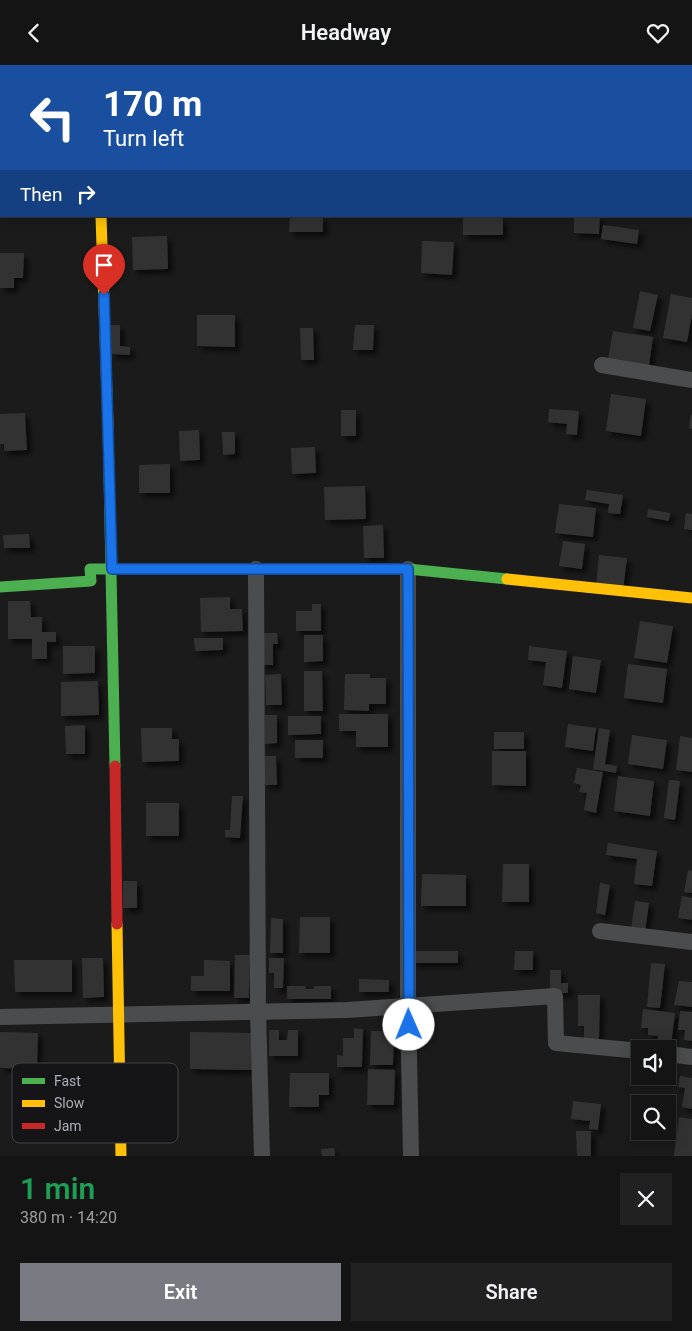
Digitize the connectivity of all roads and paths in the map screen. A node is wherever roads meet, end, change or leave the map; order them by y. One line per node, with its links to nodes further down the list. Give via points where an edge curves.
1 (101, 217): 4 (street)
2 (602, 365): 3 (street)
3 (692, 380)
4 (112, 569): 5 (street); 7 (street, via 90,569 91,581); 13 (street)
5 (256, 569): 6 (street); 12 (street)
6 (408, 569): 8 (street); 11 (street)
7 (0, 587)
8 (692, 598)
9 (600, 931): 10 (street)
10 (692, 942)
11 (408, 1006): 12 (street); 15 (street, via 555,996 556,1043); 22 (street)
12 (258, 1012): 13 (street); 21 (street)
13 (120, 1014): 14 (street); 18 (street)
14 (0, 1017)
15 (631, 1050)
16 (676, 1055): 17 (street)
17 (692, 1057)
18 (120, 1063)
19 (121, 1143): 20 (street)
20 (121, 1156)
21 (262, 1156)
22 (411, 1156)

